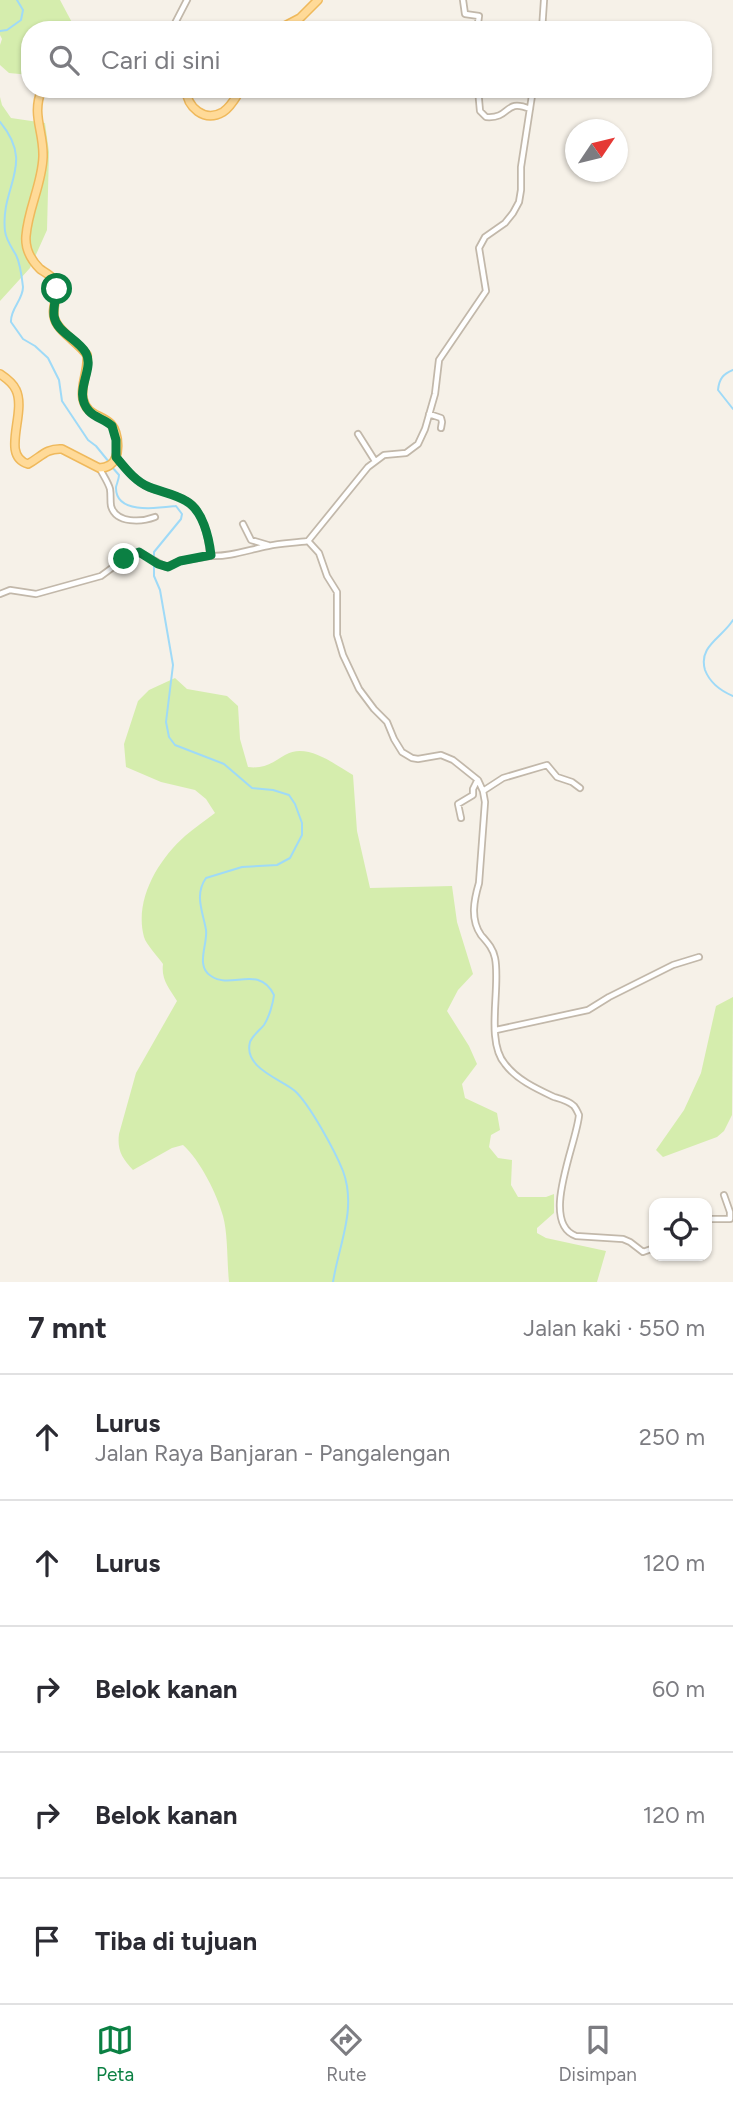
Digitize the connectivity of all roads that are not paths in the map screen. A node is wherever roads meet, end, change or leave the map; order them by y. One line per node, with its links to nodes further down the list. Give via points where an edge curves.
1 (187, 0): 5 (street)
2 (318, 0): 6 (main road)
3 (463, 0): 7 (street, via 464,13 479,16)
4 (544, 0): 8 (street)
5 (177, 21)
6 (294, 21)
7 (478, 21)
8 (543, 21)
9 (39, 98): 19 (main road, via 36,107 43,161 25,243 34,262 55,282 56,323 87,355 83,400 92,414 114,429)
10 (187, 98): 11 (main road, via 196,111 211,116 226,109)
11 (234, 98)
12 (479, 98): 14 (street, via 486,117 498,117 512,106)
13 (532, 98): 14 (street)
14 (530, 109): 16 (street, via 519,202 505,223 480,244 486,290 439,360)
15 (0, 374): 21 (main road, via 18,395 10,445 15,459 28,464 48,450 62,449)
16 (429, 414): 17 (street, via 441,418); 20 (street, via 414,448)
17 (441, 428)
18 (358, 434): 20 (street)
19 (116, 457): 21 (main road); 26 (street, via 149,487 193,505)
20 (375, 461): 24 (street)
21 (99, 468): 22 (street, via 115,513 137,521)
22 (155, 517)
23 (243, 524): 25 (street, via 251,540)
24 (308, 541): 25 (street); 28 (street, via 319,553 337,592 337,635 343,655 359,689 387,722 397,745 412,758 447,757)
25 (269, 546): 26 (street)
26 (211, 555): 27 (street, via 166,567 139,552 101,576 36,594 10,590)
27 (0, 594)
28 (478, 780): 30 (street); 31 (street, via 473,795 458,804)
29 (580, 788): 30 (street, via 557,777 547,765 503,778)
30 (483, 791): 33 (street, via 474,917 496,958)
31 (461, 818)
32 (699, 957): 33 (street, via 673,965 588,1010)
33 (496, 1030): 36 (street, via 502,1062 529,1084 577,1111 561,1187 561,1223 576,1236 623,1239 643,1252)
34 (724, 1195): 35 (street, via 730,1219)
35 (712, 1219)
36 (649, 1250)

